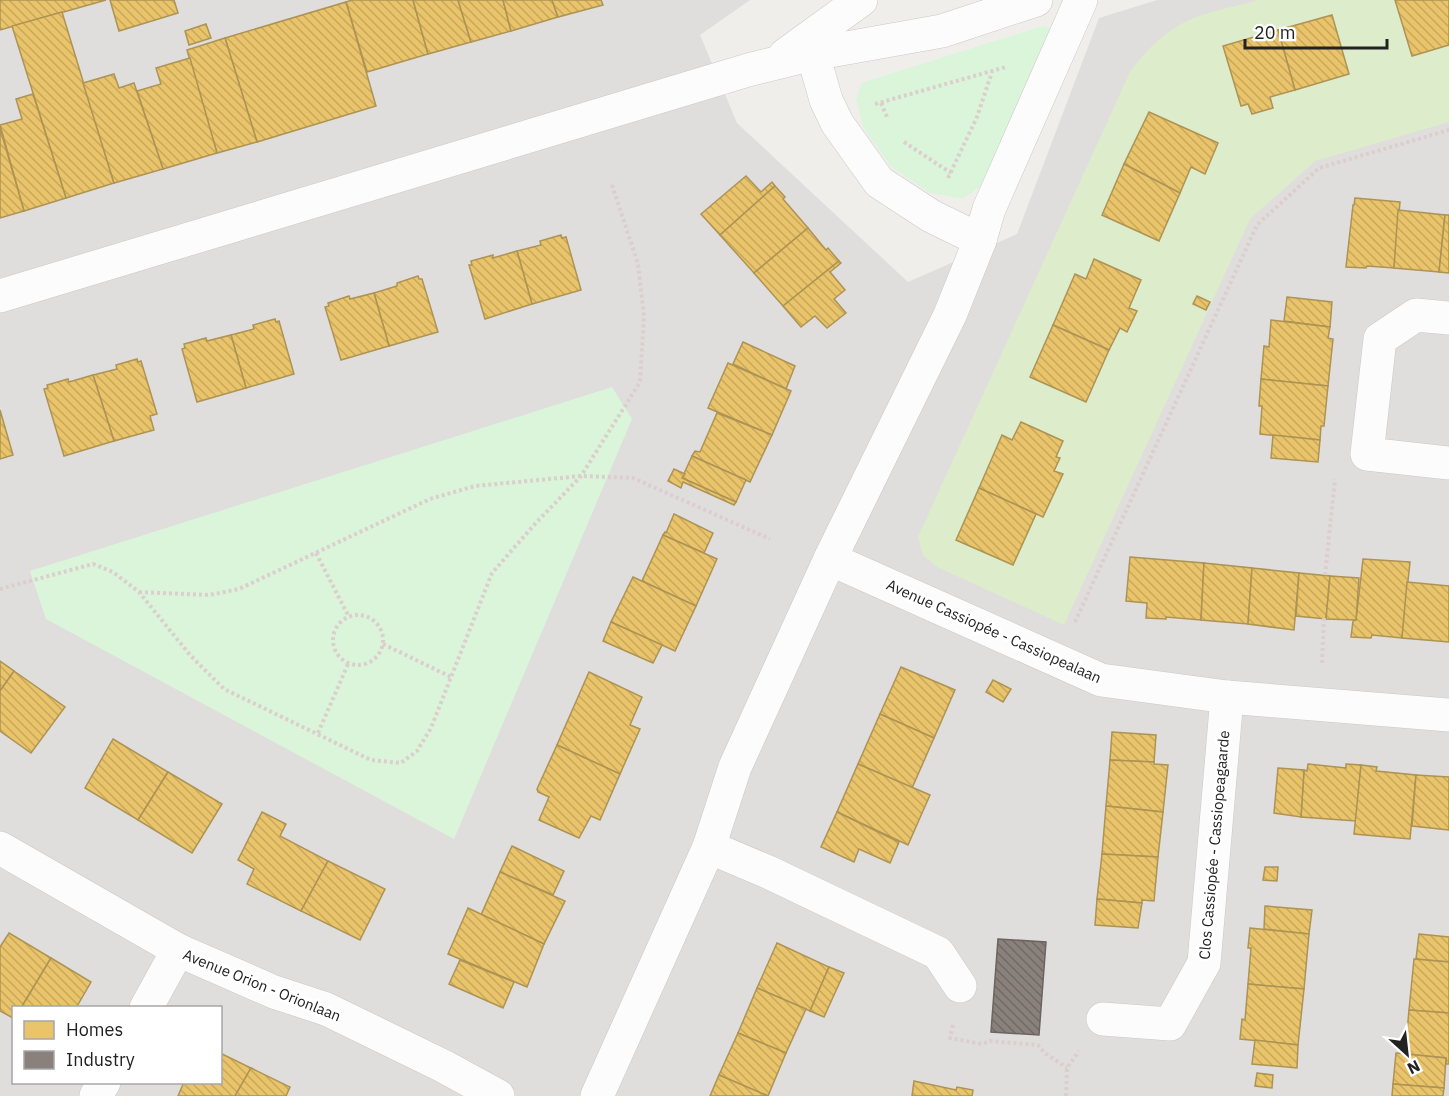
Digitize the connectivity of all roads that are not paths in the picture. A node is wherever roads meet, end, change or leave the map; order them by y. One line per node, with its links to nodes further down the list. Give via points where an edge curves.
1 (861, 0): 6 (street)
2 (1036, 0): 4 (street)
3 (1081, 0): 7 (street, via 989,209)
4 (996, 5): 5 (street, via 942,31)
5 (813, 54): 6 (street); 7 (street, via 837,123 879,182 931,216)
6 (776, 62): 8 (street)
7 (980, 240): 11 (street, via 950,315)
8 (0, 296)
9 (1449, 318): 10 (street, via 1416,315 1380,339 1367,454)
10 (1449, 463)
11 (830, 559): 12 (street, Avenue Cassiopée - Cassiopealaan, via 1101,680); 14 (street, via 735,766)
12 (1227, 697): 13 (street, Avenue Cassiopée - Cassiopealaan); 19 (street, Clos Cassiopée - Cassiopeagaarde, via 1204,963 1170,1024)
13 (1449, 715)
14 (709, 847): 17 (street, via 938,953); 21 (street)
15 (0, 848): 16 (street, Avenue Orion - Orionlaan)
16 (178, 950): 18 (street); 20 (street, Avenue Orion - Orionlaan, via 274,992 326,1009)
17 (960, 986)
18 (147, 1006)
19 (1103, 1019)
20 (498, 1096)
21 (597, 1096)

